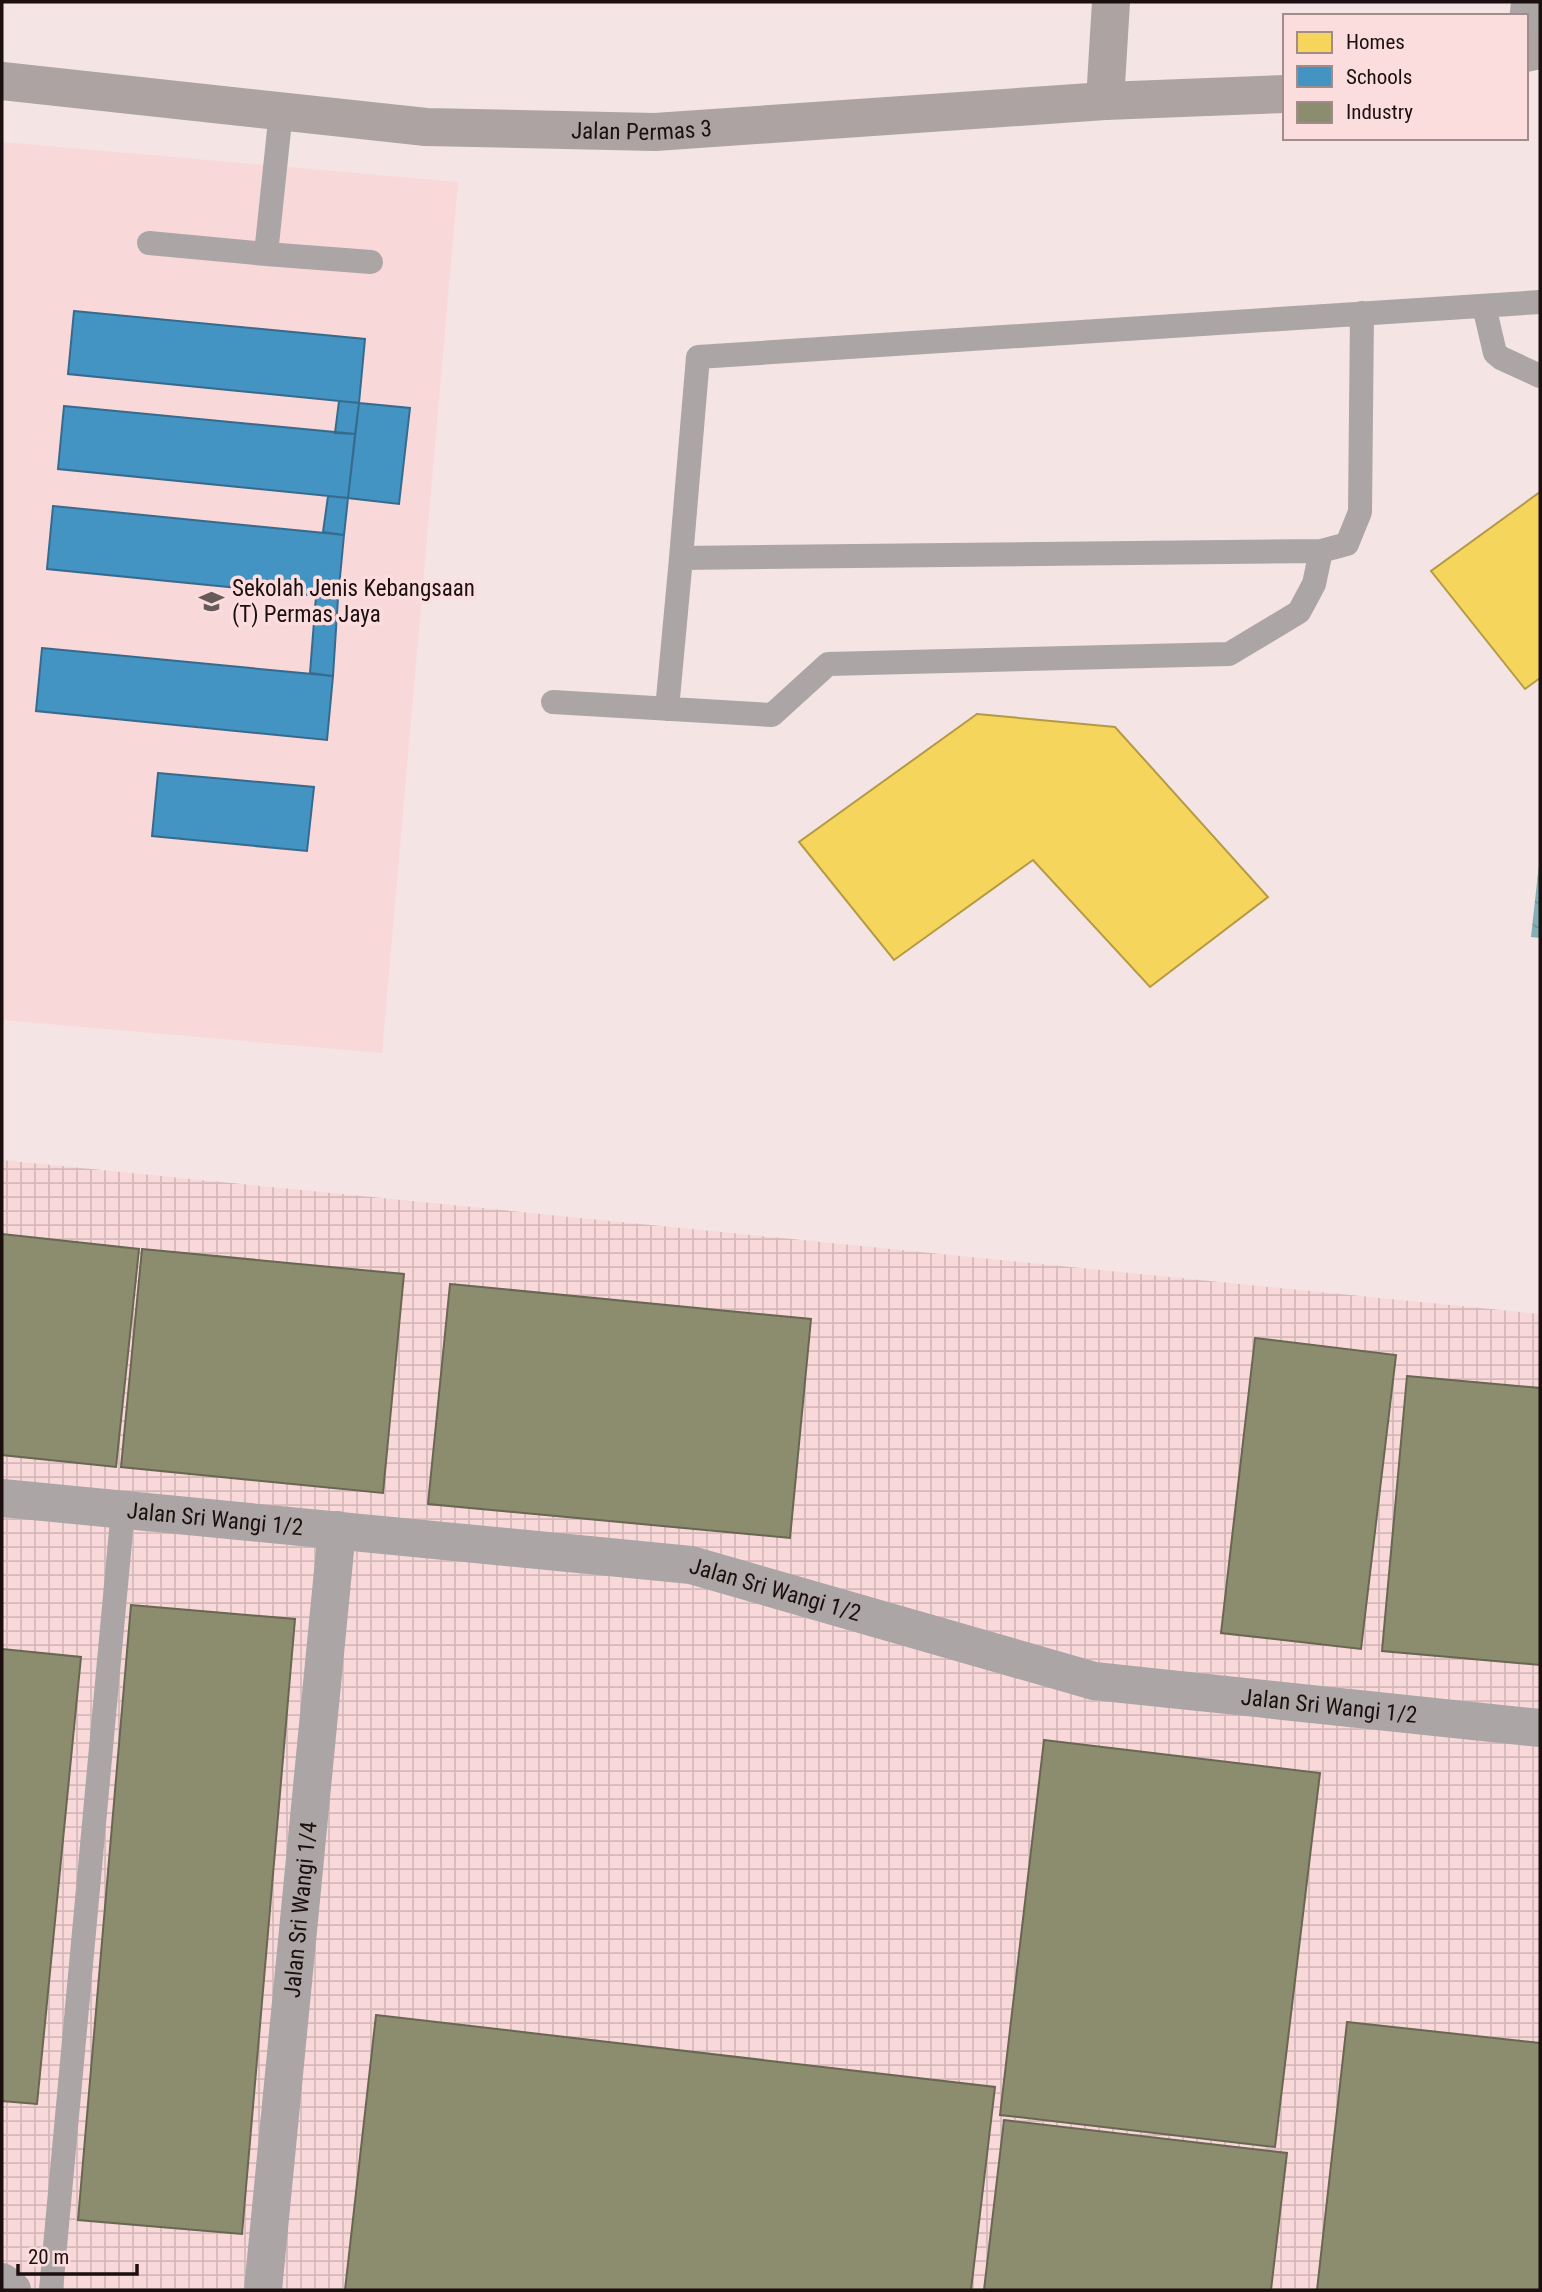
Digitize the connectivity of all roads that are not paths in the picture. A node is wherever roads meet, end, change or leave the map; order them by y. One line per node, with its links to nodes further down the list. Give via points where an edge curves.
1 (1111, 2): 6 (street)
2 (1530, 2): 3 (street)
3 (1528, 22)
4 (2, 81): 7 (street, Jalan Permas 3)
5 (1283, 94): 6 (street, Jalan Permas 3)
6 (1105, 101): 7 (street, Jalan Permas 3, via 655,132 426,127)
7 (281, 111): 9 (lane)
8 (149, 243): 9 (lane)
9 (266, 254): 10 (lane)
10 (371, 261)
11 (1540, 302): 12 (lane)
12 (1484, 306): 13 (lane); 14 (lane, via 1494,353)
13 (1362, 313): 15 (lane, via 1360,512 1347,544); 16 (lane, via 698,357)
14 (1540, 376)
15 (1321, 551): 16 (lane); 18 (lane, via 1314,584 1299,612 1228,654 828,664 772,715)
16 (681, 558): 18 (lane)
17 (553, 702): 18 (lane)
18 (667, 709)
19 (2, 1498): 20 (street, Jalan Sri Wangi 1/2)
20 (123, 1509): 21 (street, Jalan Sri Wangi 1/2); 25 (lane)
21 (337, 1530): 22 (street, Jalan Sri Wangi 1/2, via 691,1565 1094,1681); 26 (street, Jalan Sri Wangi 1/4)
22 (1540, 1728)
23 (2, 2282): 24 (street)
24 (12, 2290)
25 (51, 2290)
26 (263, 2290)

